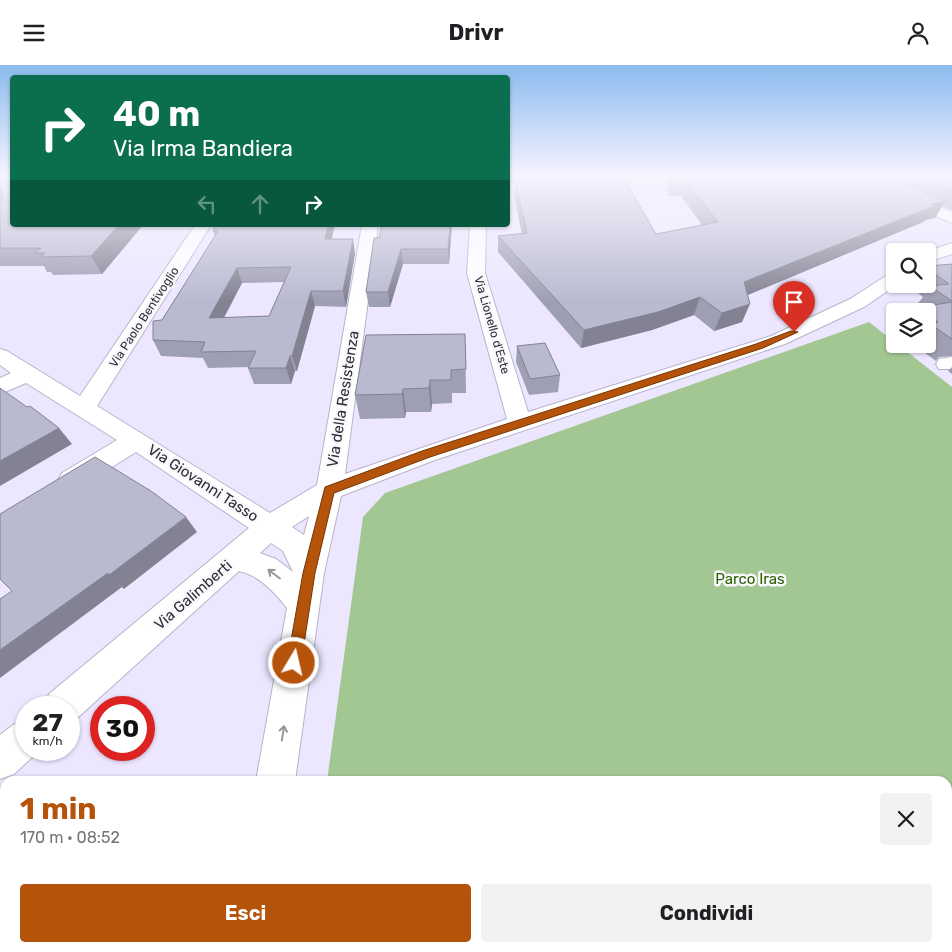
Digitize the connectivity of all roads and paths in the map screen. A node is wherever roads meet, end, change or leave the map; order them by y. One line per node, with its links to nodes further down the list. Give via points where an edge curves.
1 (202, 227): 10 (street, Via Paolo Bentivoglio)
2 (370, 227): 13 (street, Via della Resistenza)
3 (478, 227): 11 (street, Via Lionello d'Este, via 476,273)
4 (952, 248): 5 (street)
5 (936, 254)
6 (886, 284): 11 (street, Via Galimberti, via 857,303 778,340)
7 (0, 355): 8 (street, Via Giovanni Tasso)
8 (27, 374): 9 (street); 10 (street, Via Giovanni Tasso)
9 (0, 387)
10 (84, 408): 12 (street, Via Giovanni Tasso)
11 (520, 424): 13 (street, Via Galimberti)
12 (136, 439): 14 (street, Via Giovanni Tasso); 15 (street, Via Giovanni Tasso)
13 (329, 490): 15 (street, Via Galimberti); 17 (street, Via della Resistenza)
14 (48, 495)
15 (270, 527): 16 (street, Via Galimberti); 17 (street, via 293,543)
16 (234, 558): 17 (street, one-way to 16, via 287,584 250,560); 18 (street, Via Galimberti)
17 (306, 588): 21 (street, Via della Resistenza, one-way to 17)
18 (75, 696)
19 (15, 747): 20 (street)
20 (0, 760)
21 (276, 776)

